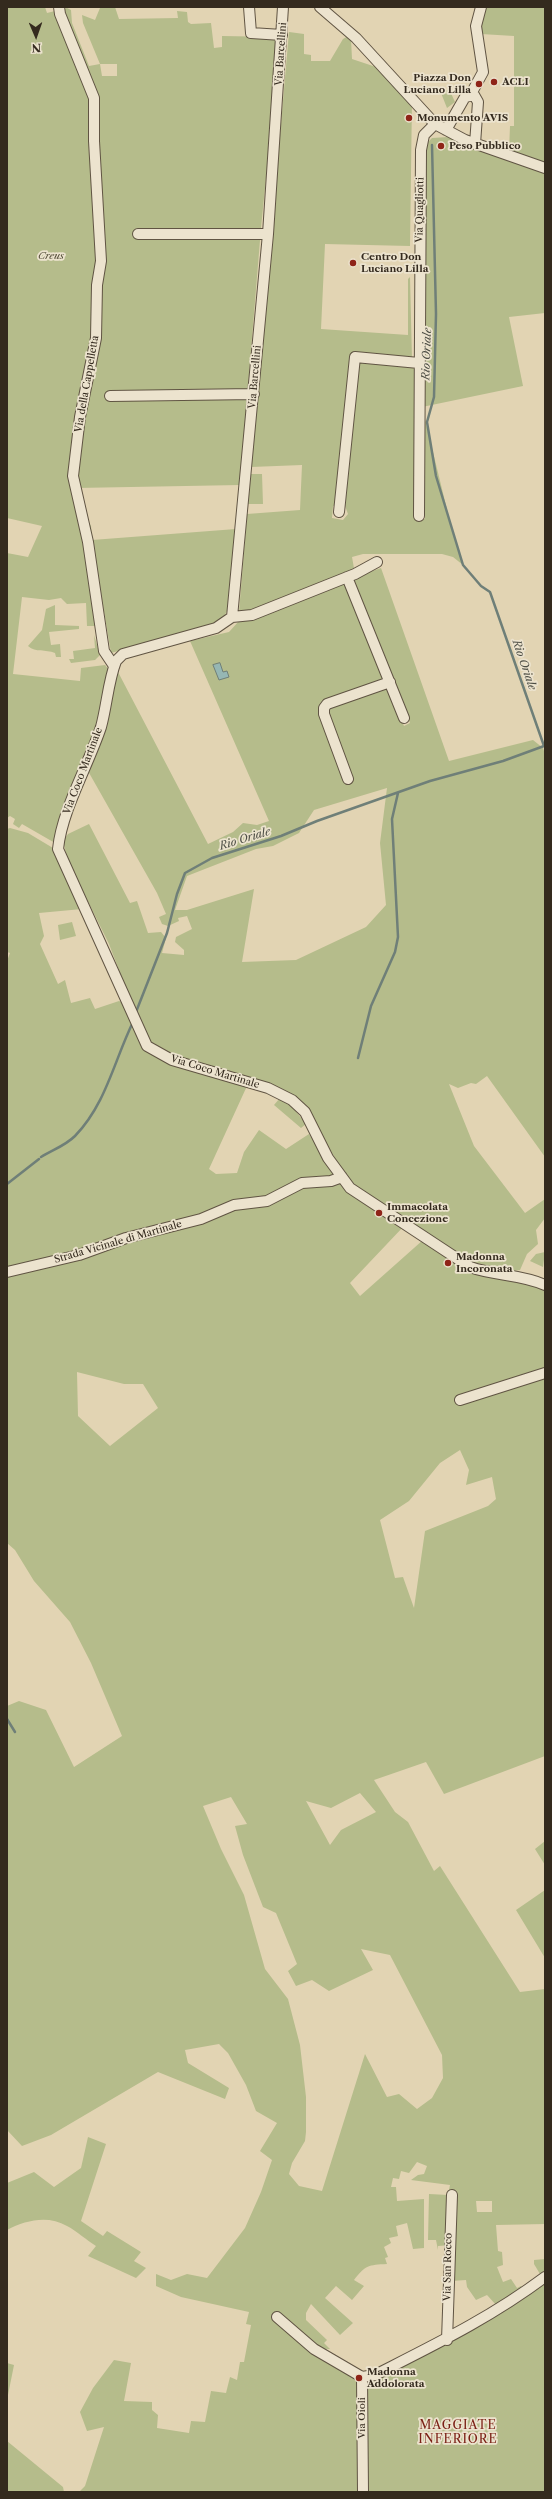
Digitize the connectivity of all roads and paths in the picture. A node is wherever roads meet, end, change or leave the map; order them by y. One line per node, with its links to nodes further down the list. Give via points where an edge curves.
1 (59, 7): 22 (street, Via della Cappelletta, via 94,98 94,148 101,261 97,285 96,338 80,417 73,476 88,542 104,651)
2 (249, 7): 6 (street, via 251,33)
3 (282, 7): 6 (street, Via Barcellini)
4 (320, 7): 8 (street, via 356,38)
5 (481, 7): 7 (street, via 476,26 483,72)
6 (282, 35): 13 (street, Via Barcellini)
7 (471, 94): 9 (street, via 465,97); 10 (street, via 476,96 478,102)
8 (435, 124): 9 (street); 14 (street, Via Quagliotti, via 424,135 421,150)
9 (446, 130): 10 (street)
10 (475, 144): 11 (street)
11 (545, 168)
12 (138, 234): 13 (street)
13 (268, 234): 15 (street, Via Barcellini)
14 (419, 363): 17 (street, via 355,357); 18 (street, Via Quagliotti)
15 (254, 394): 16 (street); 21 (street, Via Barcellini)
16 (110, 396)
17 (339, 512)
18 (419, 516)
19 (377, 562): 20 (street)
20 (347, 577): 21 (street, via 252,615); 23 (street)
21 (232, 617): 22 (street, via 216,628 123,654)
22 (114, 666): 26 (street, Via Coco Martinale, via 101,725 64,819 58,849 88,910 134,1020 147,1046 157,1053 172,1060 268,1088 292,1100 305,1112 328,1158)
23 (390, 682): 24 (street); 25 (street, via 327,704 324,708)
24 (404, 718)
25 (348, 779)
26 (342, 1177): 27 (street, Strada Vicinale di Martinale, via 331,1181 302,1183 267,1201 234,1205 201,1219); 28 (street, Via Coco Martinale, via 350,1188 470,1267 487,1274 533,1280)
27 (7, 1272)
28 (545, 1285)
29 (545, 1373): 30 (street)
30 (460, 1400)
31 (452, 2195): 34 (street, Via San Rocco)
32 (545, 2277): 34 (street, via 507,2306)
33 (277, 2317): 35 (street, via 314,2349)
34 (447, 2340): 35 (street, via 376,2375)
35 (362, 2377): 36 (street, Via Oioli)
36 (363, 2492)

